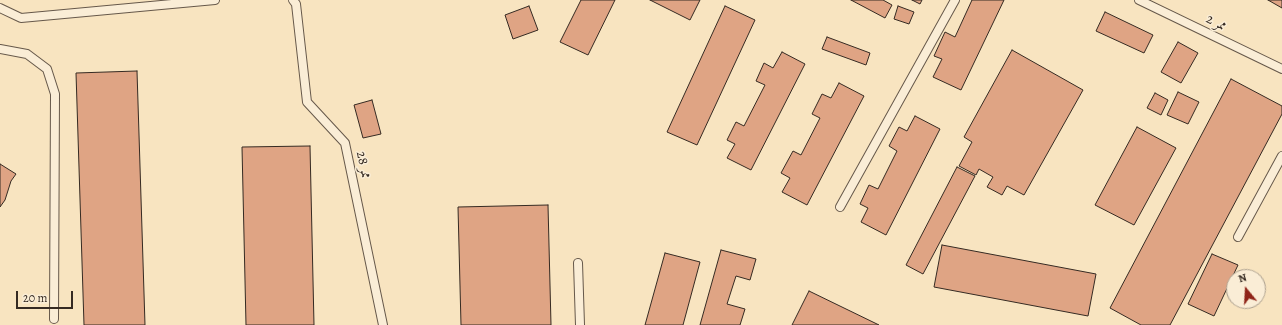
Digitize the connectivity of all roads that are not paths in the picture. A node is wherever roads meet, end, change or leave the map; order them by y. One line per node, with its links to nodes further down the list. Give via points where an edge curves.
1 (215, 0): 5 (lane, via 21,18)
2 (293, 0): 13 (lane, ممر 28, via 296,4 307,102 345,143)
3 (955, 0): 9 (lane)
4 (1138, 0): 7 (lane, ممر 2)
5 (0, 8)
6 (0, 49): 12 (lane, via 27,54 47,69 55,94)
7 (1282, 69)
8 (1282, 156): 10 (lane)
9 (840, 207)
10 (1238, 237)
11 (578, 263): 14 (lane)
12 (54, 319)
13 (383, 325)
14 (580, 325)

